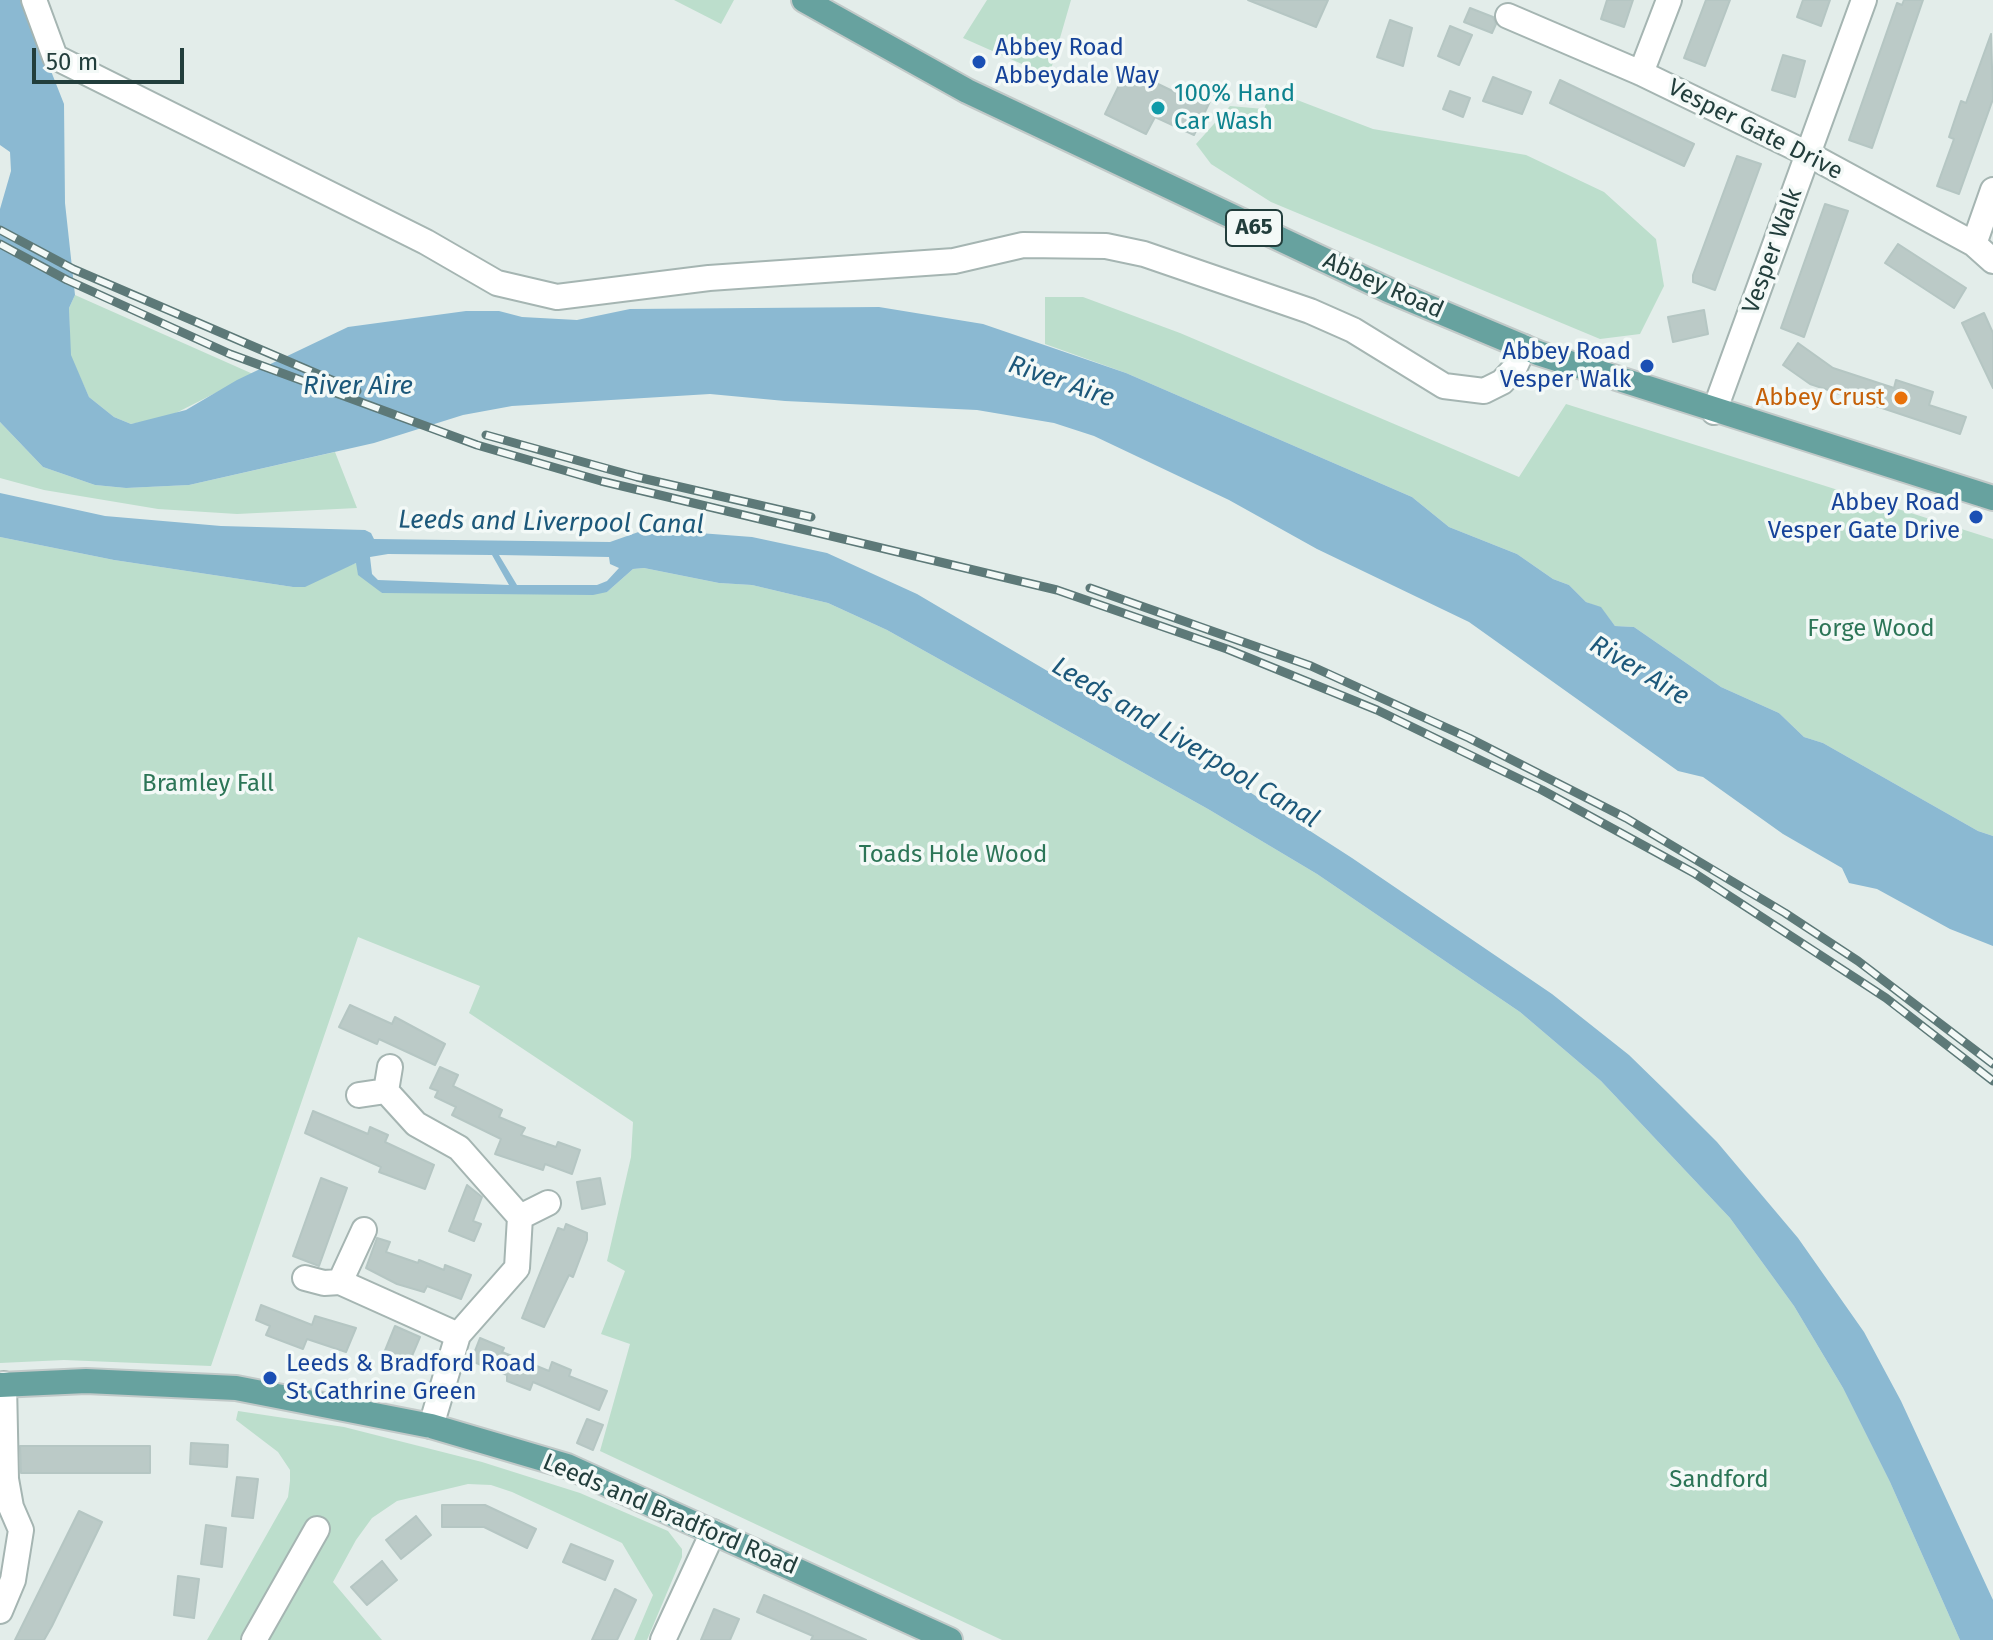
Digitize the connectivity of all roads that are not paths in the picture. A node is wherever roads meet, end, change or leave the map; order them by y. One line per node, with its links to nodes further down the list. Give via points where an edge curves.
1 (34, 0): 11 (street, via 55,57 426,242 497,283 557,297 709,278 954,261 1023,245 1106,246 1310,311 1353,330 1444,386 1484,391 1514,369)
2 (1669, 0): 6 (street)
3 (1864, 0): 7 (street, Vesper Walk)
4 (810, 1): 11 (main road, Abbey Road / A65, via 995,105 1388,290)
5 (1508, 16): 6 (street, Vesper Gate Drive)
6 (1641, 73): 7 (street, Vesper Gate Drive)
7 (1808, 154): 9 (street, Vesper Gate Drive); 12 (street, Vesper Walk)
8 (1993, 190): 9 (street)
9 (1974, 244): 10 (street, Vesper Gate Drive)
10 (1993, 261)
11 (1524, 347): 12 (main road, Abbey Road / A65)
12 (1714, 412): 13 (main road, Abbey Road / A65)
13 (1993, 498)
14 (359, 1095): 16 (street, via 388,1079 416,1124 459,1148)
15 (548, 1203): 16 (street)
16 (520, 1217): 20 (street, via 517,1268)
17 (364, 1230): 19 (street)
18 (305, 1278): 19 (street)
19 (340, 1282): 20 (street)
20 (458, 1335): 22 (street)
21 (2, 1384): 22 (main road, Leeds and Bradford Road, via 86,1381 236,1388); 25 (street, via 6,1479 21,1530 13,1580)
22 (431, 1426): 24 (main road, Leeds and Bradford Road, via 567,1466)
23 (317, 1529): 26 (street)
24 (713, 1532): 27 (street); 28 (main road, Leeds and Bradford Road)
25 (0, 1611)
26 (254, 1640)
27 (663, 1640)
28 (950, 1640)

